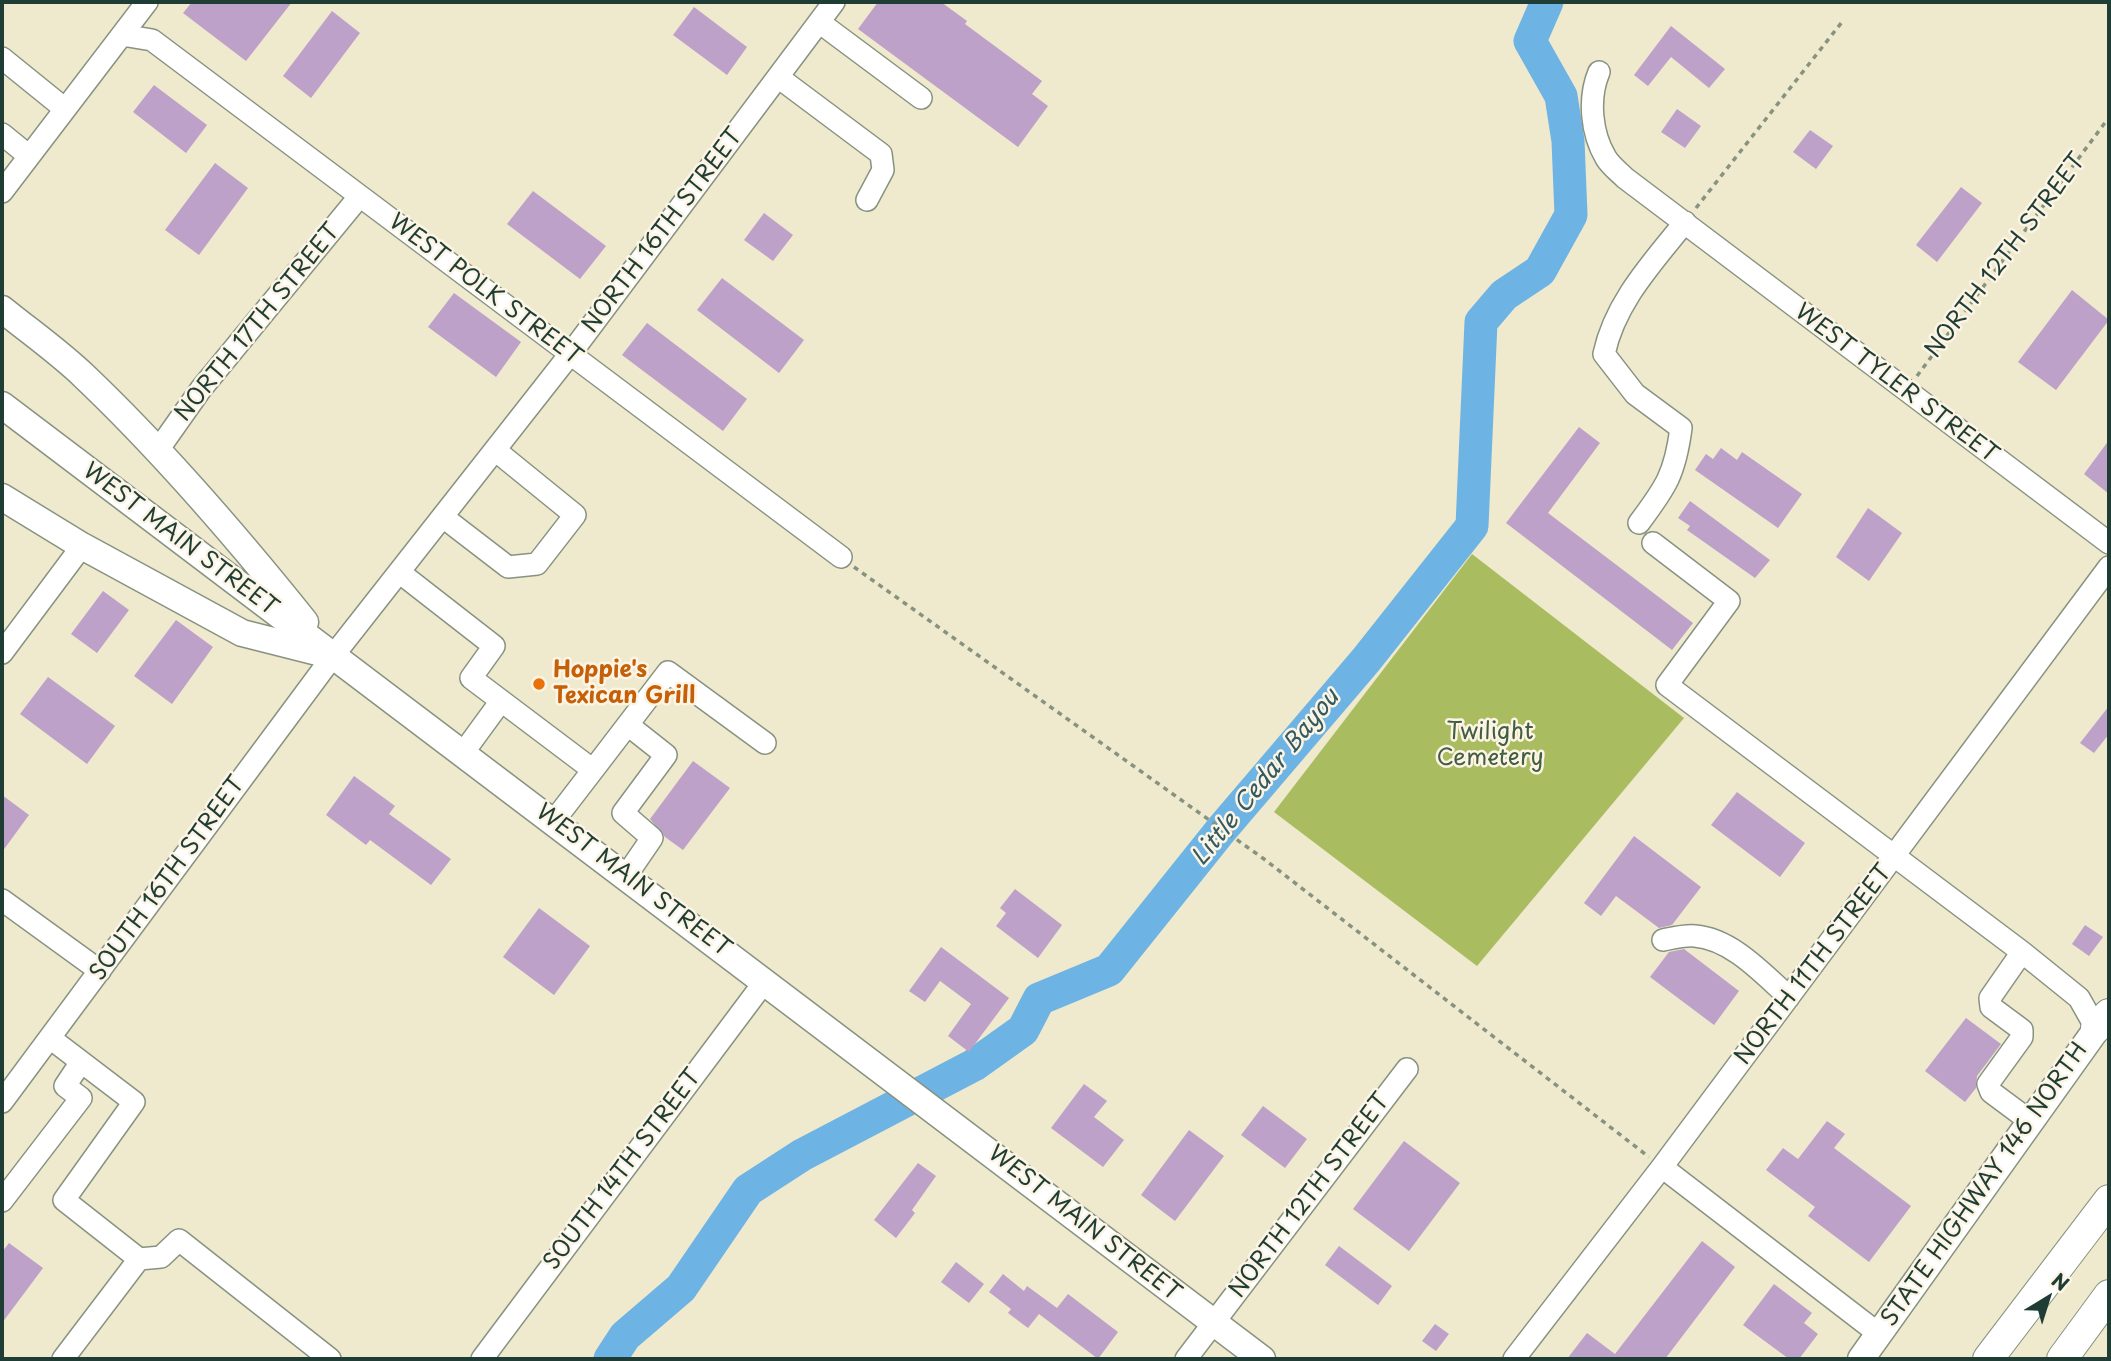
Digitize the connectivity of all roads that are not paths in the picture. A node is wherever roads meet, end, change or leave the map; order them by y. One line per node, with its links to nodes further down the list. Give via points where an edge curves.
1 (147, 2): 4 (street)
2 (834, 2): 3 (street, NORTH 16TH STREET)
3 (819, 22): 7 (street, NORTH 16TH STREET); 8 (street)
4 (122, 35): 9 (street); 13 (street, WEST POLK STREET, via 152,40)
5 (2, 58): 9 (street)
6 (1599, 72): 15 (street, WEST TYLER STREET, via 1592,88 1592,118 1606,158 1625,178)
7 (778, 76): 14 (street, via 881,154 883,170); 17 (street, NORTH 16TH STREET)
8 (921, 98)
9 (65, 109): 11 (street)
10 (2, 134): 11 (street)
11 (29, 156): 12 (street)
12 (2, 192)
13 (359, 197): 17 (street, WEST POLK STREET); 19 (street, NORTH 17TH STREET, via 201,389)
14 (867, 200)
15 (1685, 222): 23 (street, via 1635,284 1608,333 1604,354 1635,394 1681,428 1669,483); 25 (street, WEST TYLER STREET)
16 (2, 309): 19 (main road, via 83,374)
17 (571, 353): 20 (street, NORTH 16TH STREET); 27 (street, WEST POLK STREET)
18 (2, 405): 31 (main road, WEST MAIN STREET)
19 (158, 450): 31 (main road, via 245,546)
20 (495, 450): 22 (street, NORTH 16TH STREET); 22 (street, via 575,515 537,564 508,567)
21 (2, 497): 26 (main road)
22 (443, 517): 29 (street, NORTH 16TH STREET)
23 (1639, 523)
24 (1653, 542): 38 (street, via 1729,601 1667,685)
25 (2109, 543)
26 (82, 546): 30 (street); 31 (main road, via 242,633)
27 (841, 557)
28 (2109, 567): 38 (street, NORTH 11TH STREET)
29 (399, 572): 31 (street, NORTH 16TH STREET); 32 (street, via 494,646 471,678)
30 (2, 653)
31 (333, 656): 35 (main road, WEST MAIN STREET); 43 (street, SOUTH 16TH STREET)
32 (501, 701): 35 (street); 36 (street)
33 (628, 725): 34 (street, via 668,672); 36 (street); 39 (street, via 666,755 623,813 652,838)
34 (765, 743)
35 (463, 753): 37 (main road, WEST MAIN STREET)
36 (593, 770): 37 (street)
37 (553, 822): 39 (main road, WEST MAIN STREET)
38 (1896, 855): 42 (street); 45 (street, NORTH 11TH STREET)
39 (626, 876): 44 (main road, WEST MAIN STREET)
40 (2, 900): 43 (street)
41 (1663, 940): 45 (street, via 1707,937 1738,953)
42 (2022, 952): 46 (street); 51 (street, via 1990,998 1991,1006 2022,1030 2022,1037 1989,1084 1991,1092)
43 (100, 971): 47 (street, SOUTH 16TH STREET)
44 (765, 981): 57 (main road, WEST MAIN STREET); 62 (street, SOUTH 14TH STREET)
45 (1789, 997): 52 (street, NORTH 11TH STREET)
46 (2105, 1017): 51 (main road, STATE HIGHWAY 146 NORTH)
47 (50, 1038): 48 (street); 50 (street, SOUTH 16TH STREET)
48 (81, 1062): 54 (street, via 65,1086 80,1098); 55 (street, via 134,1102 64,1200)
49 (1407, 1069): 57 (street, NORTH 12TH STREET)
50 (2, 1102)
51 (2030, 1121): 58 (main road, STATE HIGHWAY 146 NORTH)
52 (1662, 1167): 58 (street); 64 (street, NORTH 11TH STREET)
53 (2109, 1200): 66 (highway)
54 (2, 1201)
55 (139, 1259): 60 (street); 61 (street, via 161,1257 179,1240)
56 (2109, 1295): 67 (highway)
57 (1214, 1324): 59 (main road, WEST MAIN STREET); 63 (street, NORTH 12TH STREET)
58 (1879, 1334): 65 (main road, STATE HIGHWAY 146 NORTH)
59 (1257, 1358)
60 (63, 1359)
61 (330, 1359)
62 (482, 1359)
63 (1186, 1359)
64 (1514, 1359)
65 (1861, 1359)
66 (1988, 1359)
67 (2062, 1359)

